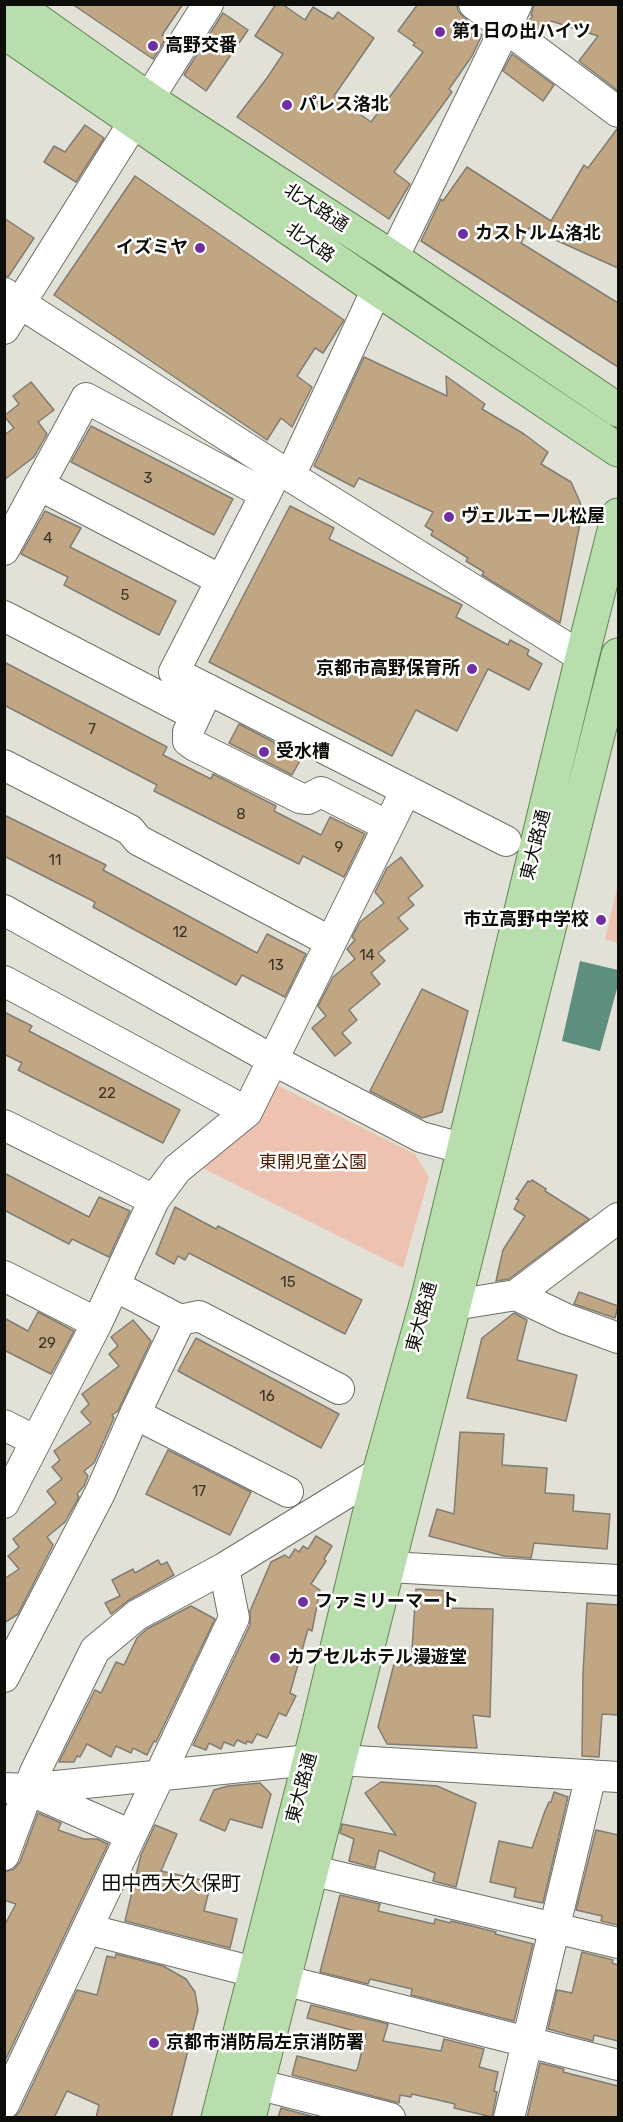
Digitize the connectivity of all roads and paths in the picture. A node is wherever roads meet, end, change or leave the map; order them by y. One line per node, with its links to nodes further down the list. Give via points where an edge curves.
1 (14, 4): 6 (main road, 北大路通)
2 (208, 4): 6 (street)
3 (474, 4): 4 (street)
4 (512, 16): 7 (street); 8 (street)
5 (4, 32): 6 (main road, 北大路)
6 (143, 111): 8 (main road, 北大路通); 9 (main road, 北大路); 10 (street)
7 (618, 112)
8 (393, 258): 11 (main road, 北大路通)
9 (377, 289): 12 (main road, 北大路); 14 (street)
10 (10, 309): 14 (street)
11 (618, 410)
12 (618, 450)
13 (39, 485): 14 (street, via 86,398); 16 (street); 17 (street)
14 (275, 485): 17 (street); 20 (street)
15 (618, 515): 20 (main road, 東大路通)
16 (4, 550)
17 (221, 580): 21 (street, via 174,672)
18 (4, 616): 21 (street)
19 (618, 655): 32 (main road, 東大路通)
20 (582, 657): 32 (main road, 東大路通)
21 (201, 702): 23 (street); 24 (street, via 188,732 188,741 195,746 300,798 308,799 321,792)
22 (4, 765): 27 (street)
23 (406, 790): 24 (street); 25 (street)
24 (388, 826): 27 (street)
25 (506, 841)
26 (4, 910): 29 (street)
27 (331, 942): 29 (street)
28 (4, 981): 30 (street)
29 (273, 1060): 30 (street); 32 (street, via 421,1137)
30 (247, 1112): 33 (street, via 177,1170)
31 (4, 1125): 33 (street)
32 (477, 1153): 38 (main road, 東大路通)
33 (154, 1200): 36 (street)
34 (618, 1218): 37 (street)
35 (4, 1276): 40 (street)
36 (114, 1286): 39 (street); 40 (street)
37 (516, 1295): 38 (street); 41 (street)
38 (441, 1301): 46 (main road, 東大路通); 49 (main road, 東大路通)
39 (180, 1320): 42 (street, via 199,1316); 43 (street)
40 (97, 1323): 45 (street)
41 (618, 1338)
42 (339, 1389)
43 (135, 1414): 47 (street); 52 (street, via 100,1493)
44 (4, 1425): 45 (street)
45 (36, 1441): 48 (street)
46 (379, 1473): 50 (street); 53 (main road, 東大路通)
47 (288, 1492)
48 (4, 1503)
49 (389, 1567): 51 (street); 53 (main road, 東大路通)
50 (224, 1568): 54 (street, via 234,1618); 56 (street, via 137,1615 95,1650)
51 (618, 1580)
52 (4, 1677)
53 (325, 1760): 54 (street); 55 (street); 59 (main road, 東大路通); 63 (main road, 東大路通)
54 (159, 1775): 56 (street); 57 (street)
55 (605, 1776): 60 (street)
56 (16, 1789): 57 (street); 58 (street)
57 (131, 1836): 61 (street)
58 (4, 1855)
59 (310, 1870): 60 (street); 63 (main road, 東大路通)
60 (555, 1928): 62 (street); 64 (street)
61 (87, 1929): 63 (street); 67 (street)
62 (618, 1943)
63 (269, 1976): 64 (street); 66 (main road, 東大路通)
64 (527, 2042): 65 (street); 71 (street)
65 (618, 2065)
66 (242, 2081): 68 (main road, 東大路通); 69 (main road, 東大路通); 70 (street)
67 (4, 2104)
68 (218, 2118)
69 (249, 2118)
70 (390, 2118)
71 (509, 2118)

